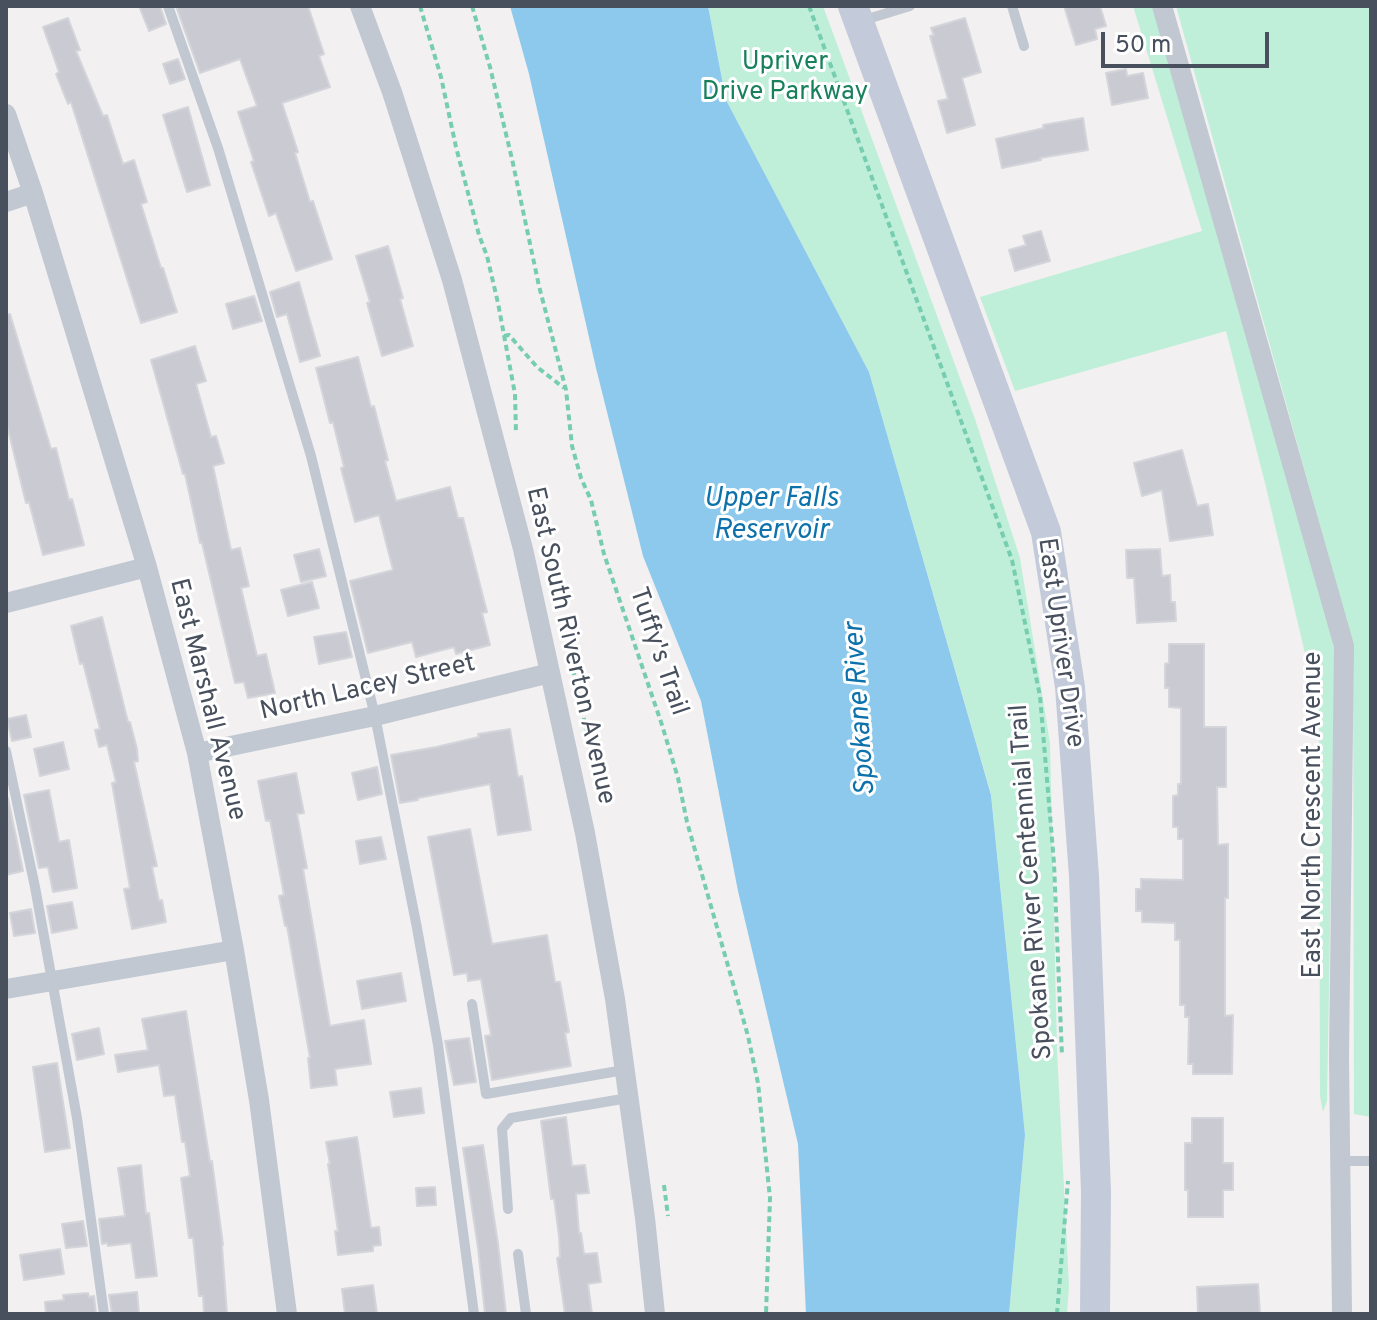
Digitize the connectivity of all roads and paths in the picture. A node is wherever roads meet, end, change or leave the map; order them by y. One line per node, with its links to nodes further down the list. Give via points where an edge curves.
1 (168, 6): 20 (lane, via 218,148 311,456)
2 (360, 6): 19 (street, East South Riverton Avenue, via 452,280)
3 (420, 6): 14 (path)
4 (472, 6): 15 (path, Tuffy's Trail)
5 (809, 6): 27 (path, Spokane River Centennial Trail, via 1012,560 1040,696)
6 (910, 6): 9 (lane)
7 (1012, 6): 10 (lane)
8 (1162, 6): 30 (street, East North Crescent Avenue, via 1344,646)
9 (856, 14): 42 (street, East Upriver Drive, via 1046,532 1070,687 1084,876 1096,1192)
10 (1024, 46)
11 (6, 114): 12 (street, East Marshall Avenue)
12 (33, 193): 13 (street); 17 (street, East Marshall Avenue)
13 (6, 202)
14 (504, 336): 15 (path, via 509,335); 16 (path)
15 (566, 390): 40 (path, Tuffy's Trail, via 575,457 666,738 748,1036 770,1198)
16 (516, 434)
17 (147, 567): 18 (street); 22 (street, East Marshall Avenue)
18 (6, 603)
19 (550, 673): 20 (street, North Lacey Street); 28 (street, East South Riverton Avenue, via 585,833)
20 (375, 716): 22 (street, North Lacey Street); 37 (lane, via 438,1045)
21 (6, 751): 24 (lane)
22 (197, 753): 23 (street, East Marshall Avenue)
23 (234, 950): 24 (street); 36 (street, East Marshall Avenue)
24 (52, 981): 25 (street); 35 (lane)
25 (6, 989)
26 (472, 1004): 28 (lane, via 486,1094)
27 (1063, 1069)
28 (624, 1070): 29 (street, East South Riverton Avenue)
29 (628, 1098): 33 (lane, via 511,1118 502,1129); 39 (street, East South Riverton Avenue)
30 (1341, 1161): 31 (lane); 43 (street, East North Crescent Avenue)
31 (1371, 1161)
32 (1068, 1181): 41 (path)
33 (508, 1209)
34 (518, 1254): 38 (lane)
35 (104, 1314)
36 (287, 1314)
37 (474, 1314)
38 (526, 1314)
39 (655, 1314)
40 (766, 1314)
41 (1057, 1314)
42 (1095, 1314)
43 (1342, 1314)

